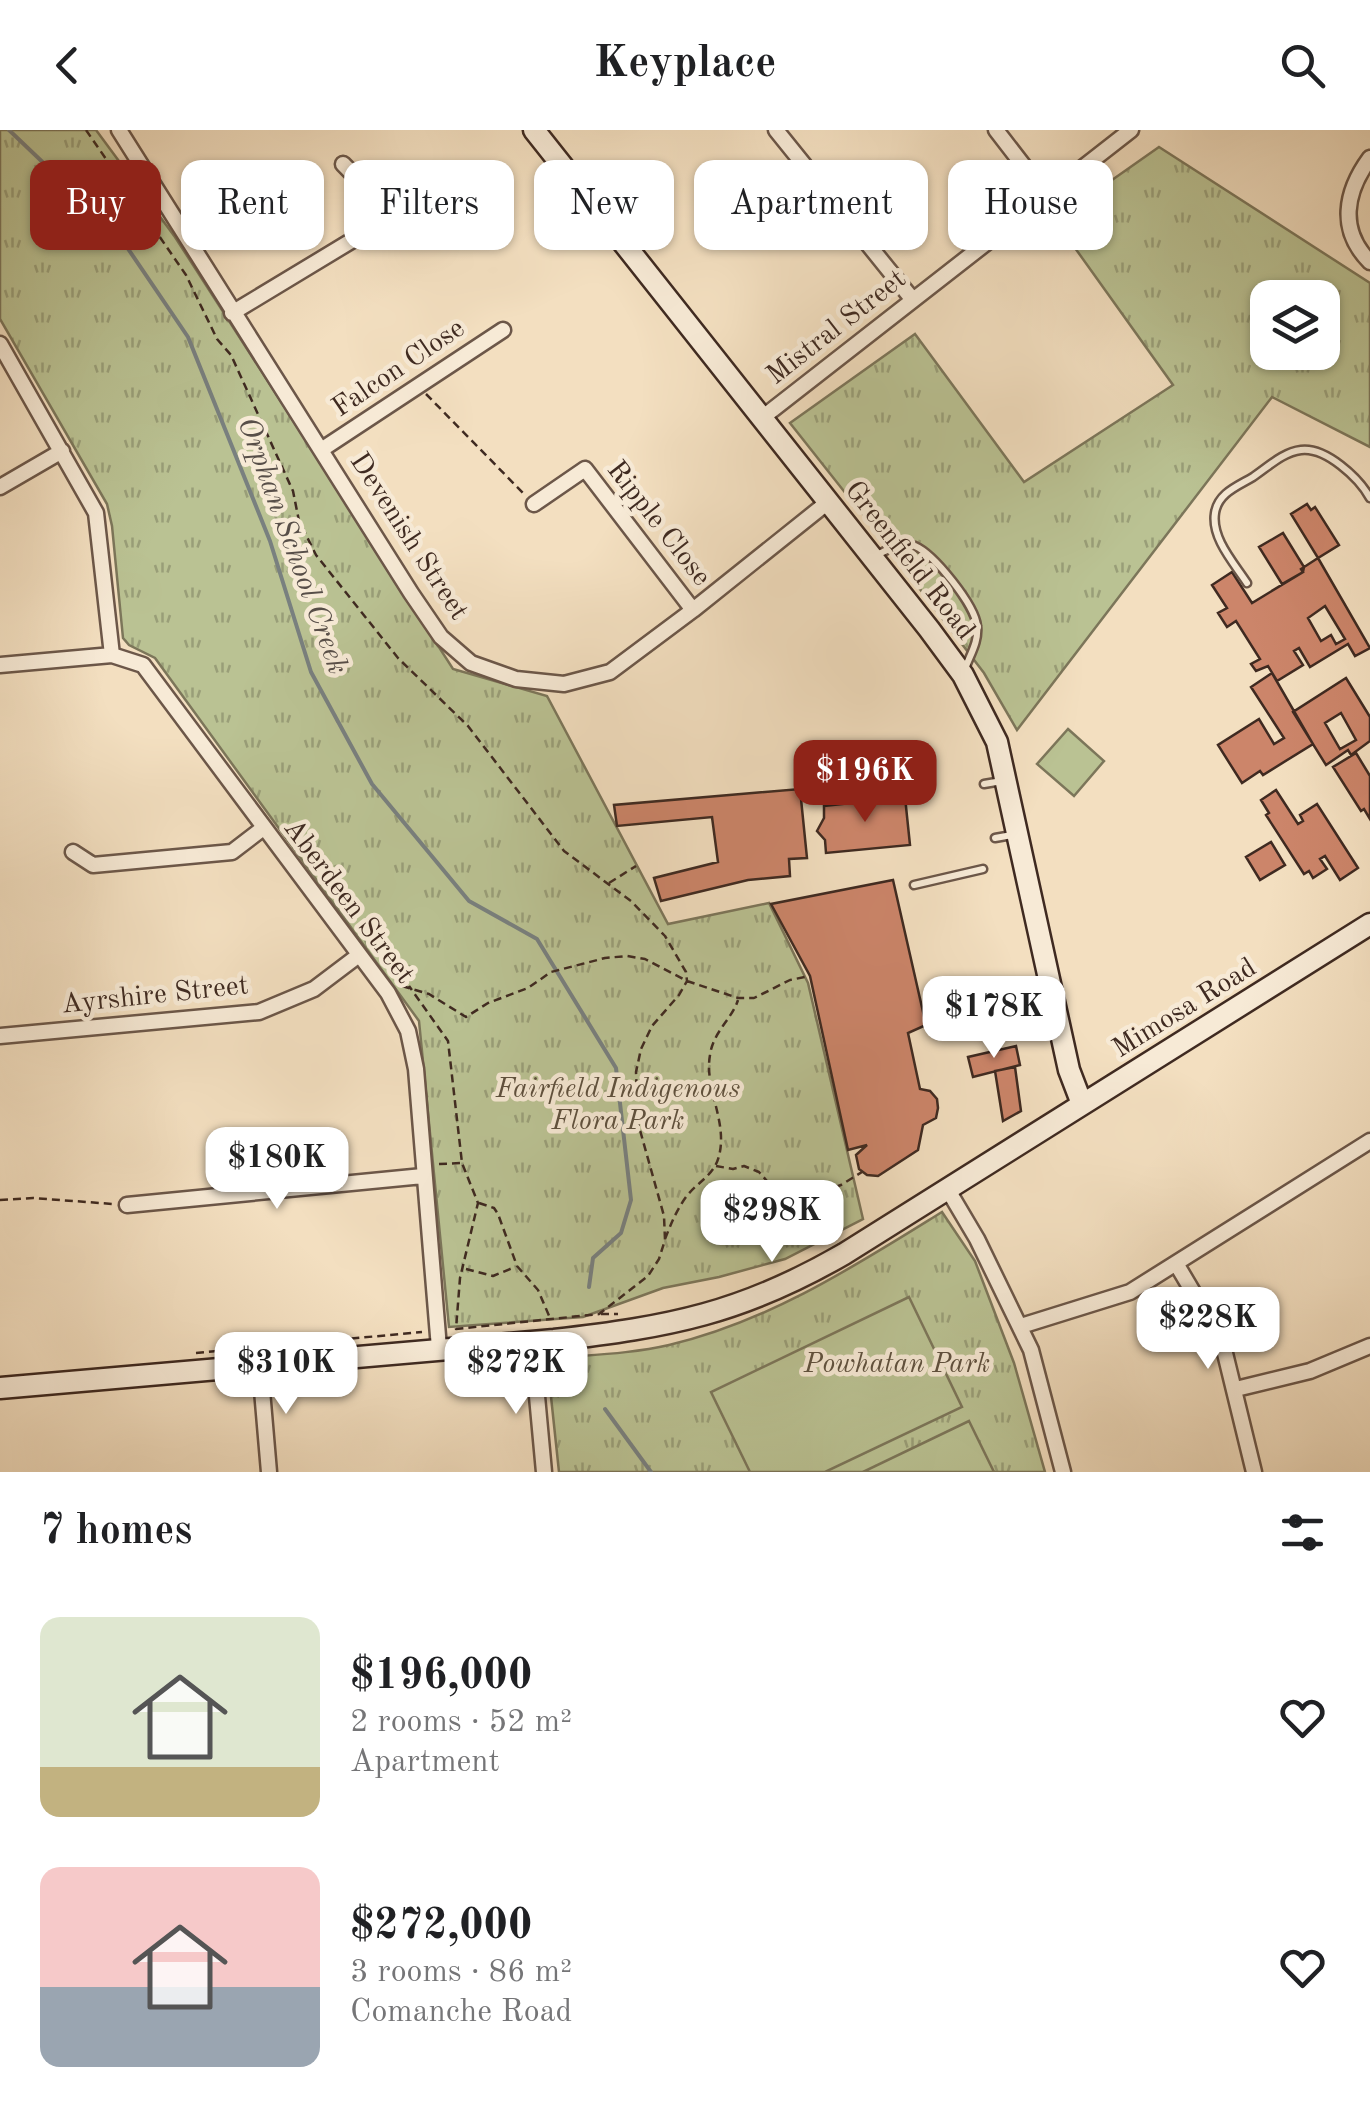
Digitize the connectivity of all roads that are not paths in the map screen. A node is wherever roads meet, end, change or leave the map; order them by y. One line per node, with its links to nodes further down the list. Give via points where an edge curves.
1 (118, 130): 13 (street, Devenish Street)
2 (534, 130): 16 (main road, Greenfield Road)
3 (776, 130): 12 (street)
4 (996, 130): 7 (street)
5 (1131, 130): 8 (street, Mistral Street)
6 (1370, 158): 11 (street, via 1355,178 1347,211 1356,248)
7 (1019, 160)
8 (1092, 160)
9 (343, 164): 13 (street, via 389,211 372,229)
10 (977, 250): 12 (street, Mistral Street)
11 (1370, 262)
12 (913, 300): 16 (street, Mistral Street)
13 (232, 313): 18 (street, Devenish Street)
14 (504, 330): 18 (street, Falcon Close)
15 (0, 344): 17 (street)
16 (762, 418): 21 (main road, Greenfield Road)
17 (62, 450): 19 (street); 26 (street, via 99,526)
18 (321, 450): 25 (street, Devenish Street, via 441,637 470,663 516,679 564,684 610,672)
19 (0, 487)
20 (1370, 498): 24 (lane, via 1343,468 1303,449 1224,494 1215,510 1217,535)
21 (828, 502): 23 (main road, Greenfield Road); 25 (street, Devenish Street)
22 (534, 504): 25 (street, Ripple Close, via 584,470)
23 (872, 558): 28 (main road, Greenfield Road); 28 (lane, via 902,544 931,556 973,610 976,643)
24 (1246, 584)
25 (693, 610)
26 (112, 655): 27 (street); 31 (street, Aberdeen Street, via 153,674)
27 (0, 665)
28 (963, 675): 29 (main road, Greenfield Road, via 997,742)
29 (1006, 780): 30 (lane); 32 (main road, Greenfield Road)
30 (984, 784)
31 (262, 829): 34 (street, via 232,852 93,865); 38 (street, Aberdeen Street)
32 (1018, 834): 33 (lane); 42 (main road, Greenfield Road)
33 (995, 838)
34 (74, 852)
35 (983, 868): 36 (lane)
36 (914, 885)
37 (1370, 924): 42 (main road, Mimosa Road)
38 (359, 955): 41 (street, Ayrshire Street, via 314,990 259,1012); 44 (street, Aberdeen Street, via 408,1030)
39 (1016, 1010): 40 (lane)
40 (944, 1026)
41 (0, 1036)
42 (1082, 1104): 45 (main road, Mimosa Road)
43 (1370, 1142): 47 (street)
44 (423, 1170): 46 (street); 51 (street, Aberdeen Street)
45 (948, 1190): 48 (street); 49 (main road, Mimosa Road, via 759,1298 670,1324)
46 (127, 1205)
47 (1177, 1265): 48 (street, via 1130,1292); 54 (street, via 1222,1340)
48 (1021, 1326): 57 (street, via 1041,1378)
49 (532, 1342): 51 (main road, Mimosa Road); 56 (street)
50 (1370, 1346): 54 (street, via 1310,1371)
51 (439, 1348): 52 (main road, Mimosa Road)
52 (260, 1367): 53 (main road, Mimosa Road); 55 (street)
53 (0, 1388)
54 (1236, 1389): 58 (street)
55 (270, 1472)
56 (544, 1472)
57 (1062, 1472)
58 (1254, 1472)

